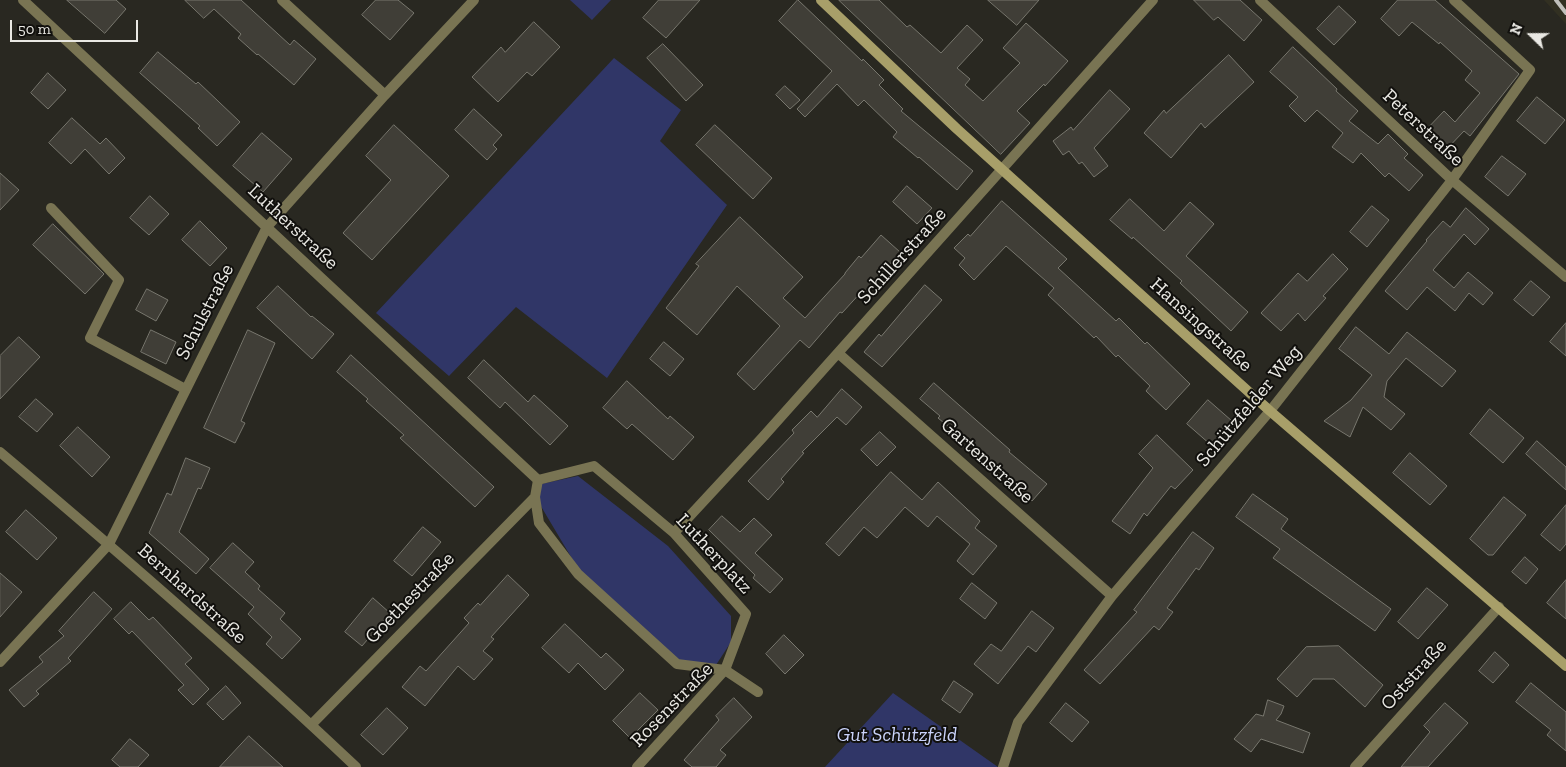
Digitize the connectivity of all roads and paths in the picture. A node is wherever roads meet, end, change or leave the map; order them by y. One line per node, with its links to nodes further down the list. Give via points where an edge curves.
1 (24, 0): 12 (street, Lutherstraße)
2 (282, 0): 8 (street)
3 (474, 0): 8 (street, Schulstraße)
4 (821, 0): 9 (street, Hansingstraße)
5 (1153, 0): 9 (street, Schillerstraße)
6 (1260, 0): 10 (street, Peterstraße)
7 (1454, 0): 10 (street, Schützfelder Weg, via 1530,70)
8 (385, 95): 12 (street, Schulstraße)
9 (1002, 170): 14 (street, Schillerstraße); 16 (street, Hansingstraße)
10 (1452, 180): 13 (street, Peterstraße); 16 (street, Schützfelder Weg)
11 (51, 208): 15 (street, via 119,280 90,338)
12 (267, 227): 15 (street, Schulstraße); 18 (street, Lutherstraße)
13 (1566, 277)
14 (838, 353): 20 (street, Schillerstraße); 22 (street, Gartenstraße)
15 (185, 389): 21 (street, Schulstraße)
16 (1270, 411): 22 (street, Schützfelder Weg); 23 (street, Hansingstraße)
17 (0, 452): 21 (street, Bernhardstraße)
18 (538, 480): 19 (street); 20 (street, Lutherplatz, via 594,466)
19 (535, 497): 26 (street, via 539,523 578,574 676,664); 28 (street, Goethestraße)
20 (674, 533): 26 (street, Lutherplatz, via 746,614)
21 (109, 544): 24 (street, Schulstraße); 28 (street, Bernhardstraße)
22 (1112, 596): 31 (street, Schützfelder Weg, via 1018,722)
23 (1499, 607): 25 (street, Hansingstraße); 32 (street, Oststraße)
24 (0, 662)
25 (1566, 666)
26 (725, 670): 27 (street, Rosenstraße); 30 (street, Rosenstraße)
27 (758, 692)
28 (311, 724): 29 (street, Bernhardstraße)
29 (356, 767)
30 (637, 767)
31 (1003, 767)
32 (1355, 767)

